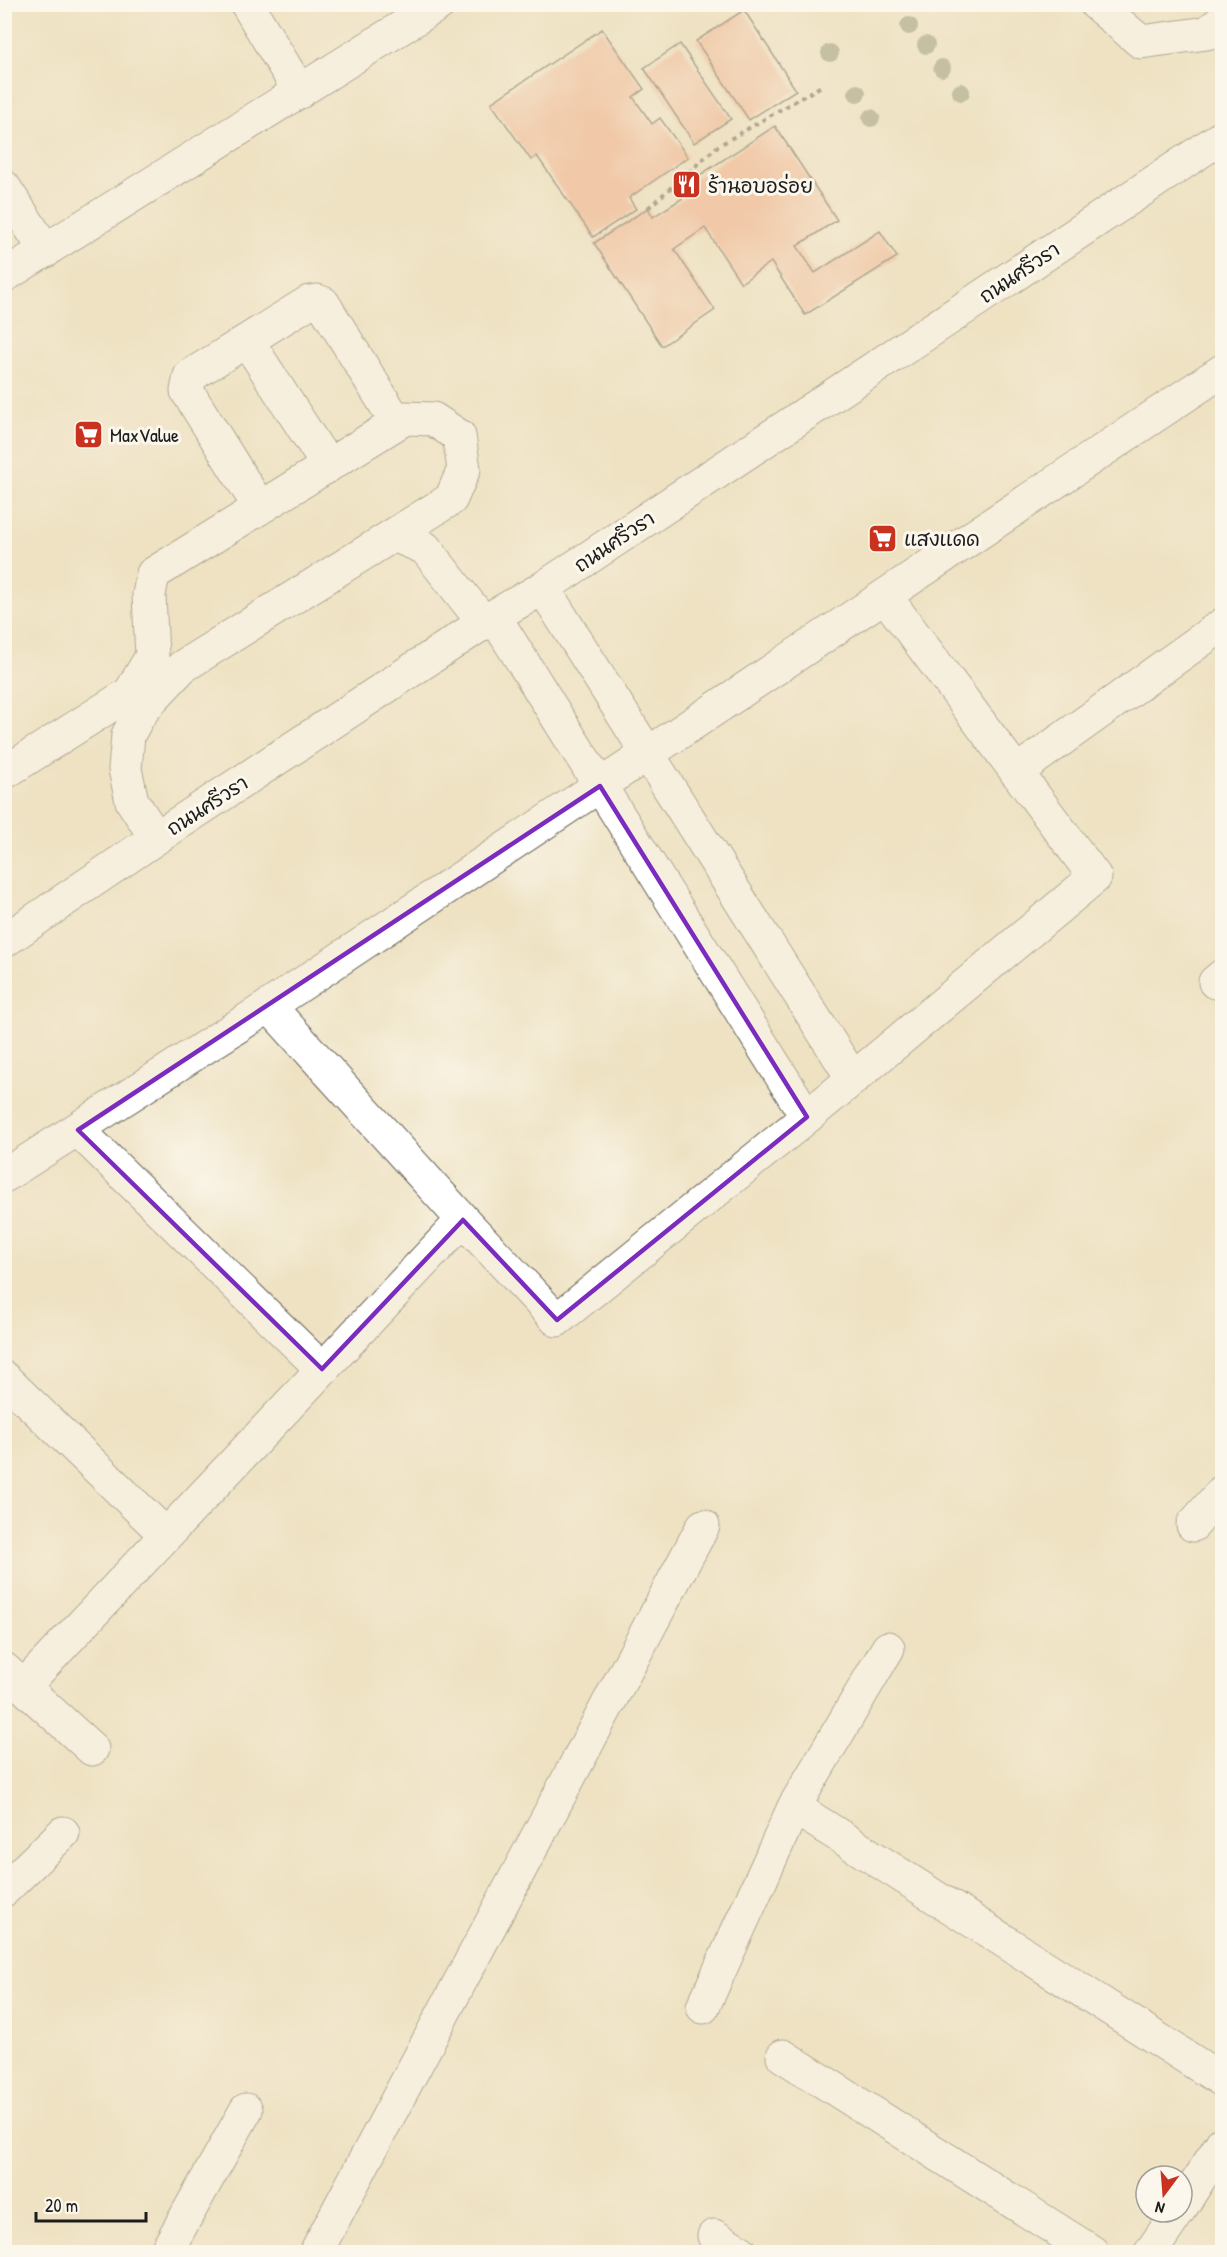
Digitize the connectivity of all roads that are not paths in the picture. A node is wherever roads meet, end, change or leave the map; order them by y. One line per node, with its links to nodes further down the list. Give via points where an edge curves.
1 (247, 4): 5 (street)
2 (439, 4): 5 (street)
3 (1096, 4): 4 (street, via 1141,42 1207,33)
4 (1222, 21)
5 (300, 92): 8 (street)
6 (1222, 137): 16 (street, ถนนศรีวรา)
7 (4, 187): 8 (street)
8 (46, 251): 9 (street)
9 (4, 276)
10 (248, 342): 12 (street, via 309,302 322,303); 13 (street); 14 (street, via 190,376 187,391)
11 (1222, 371): 17 (street)
12 (396, 423): 13 (street); 15 (street, via 405,418 434,419 451,430 459,436 464,469 451,499)
13 (328, 466): 14 (street)
14 (260, 508): 21 (street, via 153,574 149,595 152,656 130,693)
15 (394, 535): 18 (street, via 425,549); 24 (street, via 182,667 139,715 128,735 125,769 132,801)
16 (543, 588): 18 (street, ถนนศรีวรา); 20 (street)
17 (885, 596): 20 (street); 22 (street)
18 (489, 620): 23 (street); 24 (street, ถนนศรีวรา)
19 (1222, 625): 22 (street)
20 (648, 754): 23 (street); 27 (street)
21 (4, 772)
22 (1016, 772): 27 (street, via 1095,877)
23 (600, 786): 26 (street); 28 (street)
24 (156, 838): 25 (street, ถนนศรีวรา)
25 (4, 941)
26 (269, 1006): 29 (street); 31 (street)
27 (853, 1078): 28 (street)
28 (807, 1117): 31 (street, via 557,1320)
29 (78, 1130): 30 (street); 32 (street)
30 (4, 1176)
31 (463, 1220): 32 (street)
32 (322, 1369): 37 (street)
33 (4, 1378): 37 (street)
34 (1222, 1492): 35 (street)
35 (1193, 1525)
36 (703, 1526): 52 (street)
37 (166, 1535): 39 (street)
38 (888, 1648): 41 (street)
39 (14, 1678): 40 (street)
40 (92, 1749)
41 (794, 1808): 44 (street); 46 (street)
42 (63, 1833): 43 (street)
43 (4, 1890)
44 (703, 2007)
45 (783, 2056): 53 (street)
46 (1222, 2080)
47 (246, 2110): 51 (street)
48 (1222, 2143): 49 (street)
49 (1194, 2187)
50 (1170, 2224): 54 (street)
51 (166, 2253)
52 (316, 2253)
53 (1092, 2253)
54 (1151, 2253)

